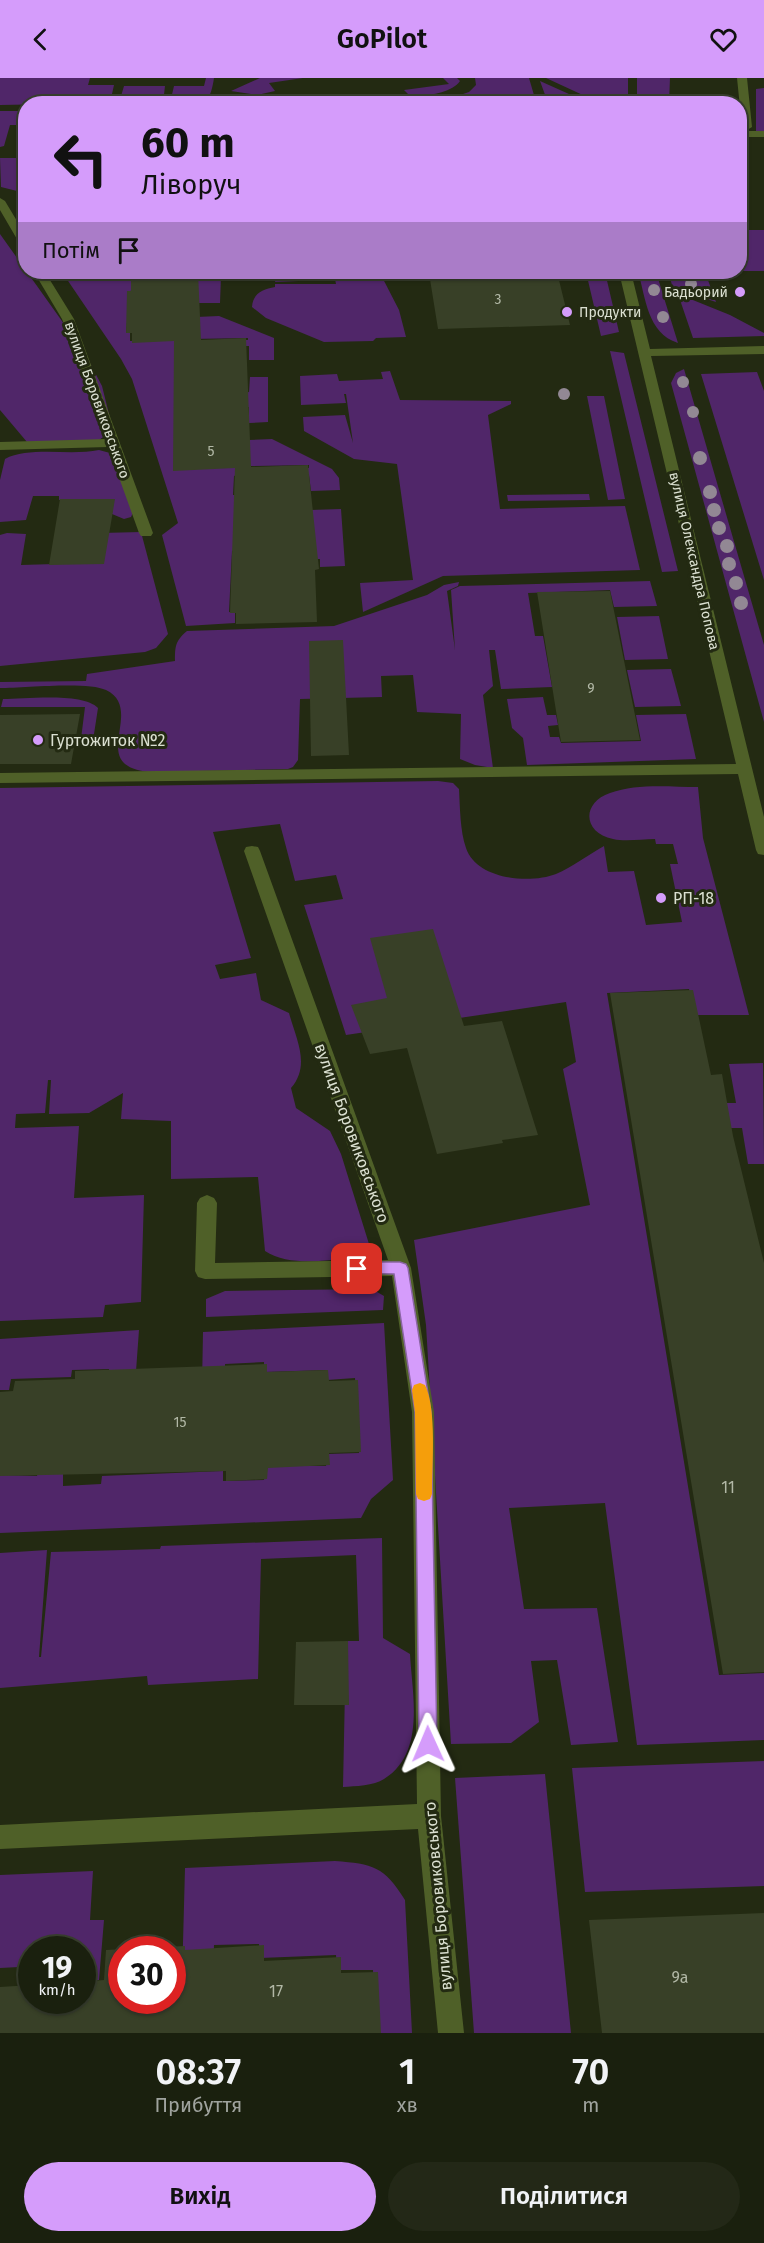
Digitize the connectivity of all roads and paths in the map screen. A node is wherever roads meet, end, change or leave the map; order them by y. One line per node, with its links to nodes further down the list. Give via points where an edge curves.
1 (742, 78): 2 (street)
2 (742, 96)
3 (747, 131): 4 (street)
4 (764, 134)
5 (0, 201): 6 (street)
6 (18, 232)
7 (44, 279): 11 (street, вулиця Боровиковського, via 68,320)
8 (627, 279): 10 (street, вулиця Олександра Попова)
9 (764, 350): 10 (street)
10 (645, 353): 14 (street, вулиця Олександра Попова)
11 (113, 443): 12 (street); 13 (street, вулиця Боровиковського)
12 (0, 446)
13 (146, 533)
14 (743, 769): 15 (street); 16 (street, вулиця Олександра Попова)
15 (0, 778)
16 (764, 850)
17 (252, 851): 19 (street, вулиця Боровиковського)
18 (207, 1203): 19 (street, via 205,1271)
19 (400, 1268): 20 (street, вулиця Боровиковського, via 423,1412)
20 (429, 1816): 21 (street); 22 (street, вулиця Боровиковського)
21 (0, 1837)
22 (451, 2033)

